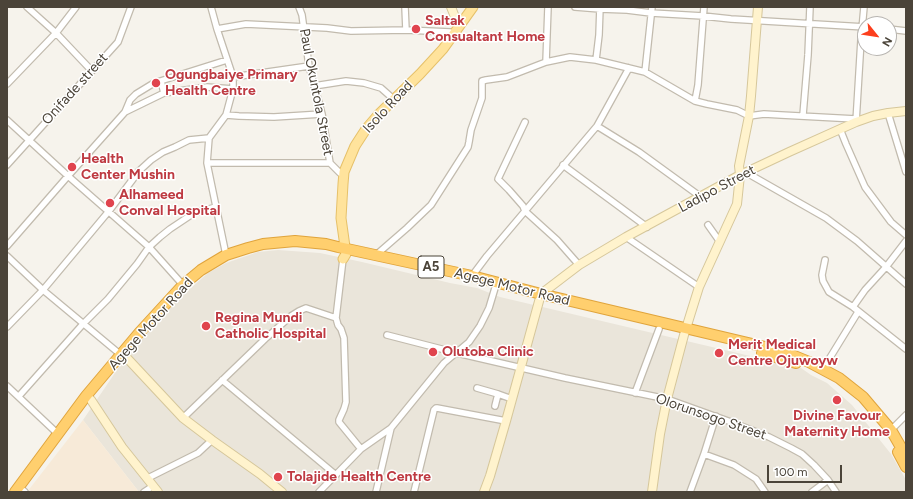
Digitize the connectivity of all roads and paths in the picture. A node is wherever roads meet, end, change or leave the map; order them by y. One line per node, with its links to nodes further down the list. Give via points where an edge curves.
1 (27, 7): 26 (street)
2 (76, 7): 26 (street)
3 (131, 7): 33 (street, Onifade street, via 118,42)
4 (211, 7): 23 (street)
5 (299, 7): 21 (street, Paul Okuntola Street)
6 (405, 7): 24 (street)
7 (451, 7): 19 (street)
8 (469, 7): 19 (main road, Isolo Road)
9 (473, 7): 77 (main road, Isolo Road, via 442,49 378,115 355,146 344,172 341,197)
10 (548, 7): 30 (street)
11 (575, 7): 15 (street)
12 (704, 7): 17 (street)
13 (758, 7): 18 (street)
14 (810, 7): 20 (street)
15 (600, 8): 16 (street); 29 (street)
16 (652, 10): 17 (street); 34 (street)
17 (703, 16): 18 (street); 42 (street)
18 (757, 21): 20 (street); 49 (street)
19 (457, 22): 25 (main road, Isolo Road)
20 (809, 24): 22 (street); 48 (street)
21 (304, 27): 23 (street, via 246,24); 24 (street, via 351,31); 31 (street, Paul Okuntola Street)
22 (857, 27)
23 (217, 30): 28 (street)
24 (406, 30): 25 (street)
25 (450, 32): 41 (main road, Isolo Road, via 426,61)
26 (56, 33): 33 (street); 37 (street)
27 (861, 56): 51 (street)
28 (227, 60): 35 (street); 36 (street)
29 (596, 60): 30 (street, via 570,57); 32 (street)
30 (546, 62): 79 (street, via 507,77 482,82 482,98 468,147 431,205)
31 (309, 66): 35 (street); 38 (street, Paul Okuntola Street)
32 (630, 68): 34 (street); 53 (street)
33 (92, 71): 56 (street, Onifade street)
34 (645, 72): 42 (street)
35 (233, 77): 39 (street)
36 (161, 81): 40 (street); 44 (street, via 136,94)
37 (7, 84)
38 (314, 86): 41 (street, via 346,82 364,83 381,88); 46 (street, Paul Okuntola Street)
39 (233, 88): 40 (street, via 207,87); 47 (street)
40 (164, 93): 44 (street)
41 (390, 96): 62 (main road, Isolo Road, via 357,135)
42 (695, 101): 49 (street, via 737,110)
43 (906, 111): 45 (street, Ladipo Street)
44 (125, 112): 64 (street)
45 (888, 113): 51 (street, Ladipo Street); 61 (street)
46 (322, 114): 47 (street); 58 (street, Paul Okuntola Street)
47 (226, 115): 55 (street)
48 (803, 115): 49 (street); 51 (street)
49 (749, 116): 63 (street, via 739,166)
50 (7, 120): 56 (street)
51 (856, 120): 54 (street, Ladipo Street)
52 (526, 122): 68 (street, via 498,179)
53 (597, 126): 60 (street); 65 (street, via 639,152)
54 (840, 129): 63 (street, Ladipo Street); 71 (street, via 865,187 891,222)
55 (209, 138): 57 (street); 67 (street, via 189,140 151,160 139,171)
56 (29, 140): 59 (street, Onifade street); 64 (street)
57 (207, 163): 58 (street); 66 (street)
58 (330, 163): 62 (street, Paul Okuntola Street)
59 (7, 165)
60 (563, 165): 68 (street); 70 (street)
61 (906, 172)
62 (340, 173): 77 (main road, Isolo Road, via 338,193)
63 (743, 174): 65 (street, Ladipo Street); 74 (street, via 737,204); 83 (street, via 826,218)
64 (68, 176): 67 (street); 75 (street)
65 (701, 197): 70 (street, Ladipo Street)
66 (216, 207): 76 (street, via 194,213); 78 (street)
67 (109, 211): 76 (street); 89 (street)
68 (525, 211): 82 (street, via 557,240); 84 (street)
69 (708, 225): 74 (street)
70 (647, 227): 72 (street, Ladipo Street)
71 (906, 235)
72 (626, 237): 82 (street, Ladipo Street); 87 (street)
73 (906, 241): 83 (street)
74 (720, 242): 87 (street)
75 (7, 246)
76 (149, 247): 85 (street); 94 (street, via 108,299)
77 (342, 252): 78 (highway, Agege Motor Road / A5, via 295,241 263,244); 79 (highway, Agege Motor Road / A5); 88 (highway, Agege Motor Road / A5); 93 (street); 101 (highway, Agege Motor Road / A5, via 297,246 277,247 250,252 225,262 186,288)
78 (226, 255): 85 (highway, Agege Motor Road / A5)
79 (376, 255): 84 (highway, Agege Motor Road / A5)
80 (7, 256): 89 (street)
81 (825, 260): 91 (street, via 823,281 830,292)
82 (578, 265): 90 (street, Ladipo Street)
83 (886, 267): 86 (street); 91 (street)
84 (472, 276): 90 (highway, Agege Motor Road / A5)
85 (183, 284): 101 (highway, Agege Motor Road / A5, via 139,333)
86 (906, 284)
87 (699, 287): 97 (street)
88 (496, 288): 90 (highway, Agege Motor Road / A5); 100 (street, via 480,326 469,342)
89 (43, 290): 94 (street); 95 (street)
90 (540, 297): 96 (highway, Agege Motor Road / A5); 97 (highway, Agege Motor Road / A5); 102 (street)
91 (853, 308): 92 (street)
92 (858, 312): 99 (street); 103 (street)
93 (336, 318): 104 (street, via 306,308 298,311); 122 (street, via 344,338 346,392 346,402 339,422)
94 (83, 324): 101 (street); 109 (street)
95 (7, 327)
96 (659, 328): 97 (highway, Agege Motor Road / A5); 107 (street)
97 (685, 332): 103 (highway, Agege Motor Road / A5, via 782,351); 112 (street); 125 (highway, Agege Motor Road / A5, via 801,364 828,378 851,394 869,413 892,443)
98 (387, 335): 100 (street, Olorunsogo Street)
99 (906, 349)
100 (457, 353): 102 (street, Olorunsogo Street); 118 (street, via 444,363)
101 (123, 356): 110 (highway, Agege Motor Road / A5); 116 (street)
102 (521, 368): 107 (street, Olorunsogo Street); 111 (street)
103 (823, 369): 119 (highway, Agege Motor Road / A5, via 863,397)
104 (222, 380): 116 (street); 126 (street)
105 (7, 386): 109 (street)
106 (477, 388): 108 (street)
107 (635, 393): 112 (street, Olorunsogo Street)
108 (498, 394): 111 (street); 113 (street)
109 (19, 396): 120 (street)
110 (89, 398): 120 (highway, Agege Motor Road / A5); 127 (street, via 122,447); 130 (highway, Agege Motor Road / A5)
111 (512, 399): 117 (street)
112 (667, 399): 115 (street, Olorunsogo Street); 137 (street)
113 (495, 406)
114 (906, 415): 119 (street)
115 (716, 416): 123 (street); 128 (street, Olorunsogo Street, via 769,437 802,454)
116 (183, 418): 121 (street)
117 (506, 421): 135 (street, via 436,408); 136 (street)
118 (391, 428): 122 (street); 134 (street)
119 (891, 430): 124 (highway, Agege Motor Road / A5)
120 (58, 434): 130 (highway, Agege Motor Road / A5)
121 (212, 440): 127 (street, via 198,453); 132 (street)
122 (361, 449): 126 (street)
123 (704, 454): 138 (street); 139 (street, via 734,465 756,479)
124 (906, 456)
125 (906, 467)
126 (336, 474): 133 (street)
127 (148, 478): 129 (street)
128 (828, 480): 140 (street); 141 (street, Olorunsogo Street)
129 (156, 489): 131 (street)
130 (22, 492)
131 (144, 492)
132 (282, 492)
133 (319, 492)
134 (376, 492)
135 (414, 492)
136 (484, 492)
137 (652, 492)
138 (690, 492)
139 (765, 492)
140 (812, 492)
141 (836, 492)

